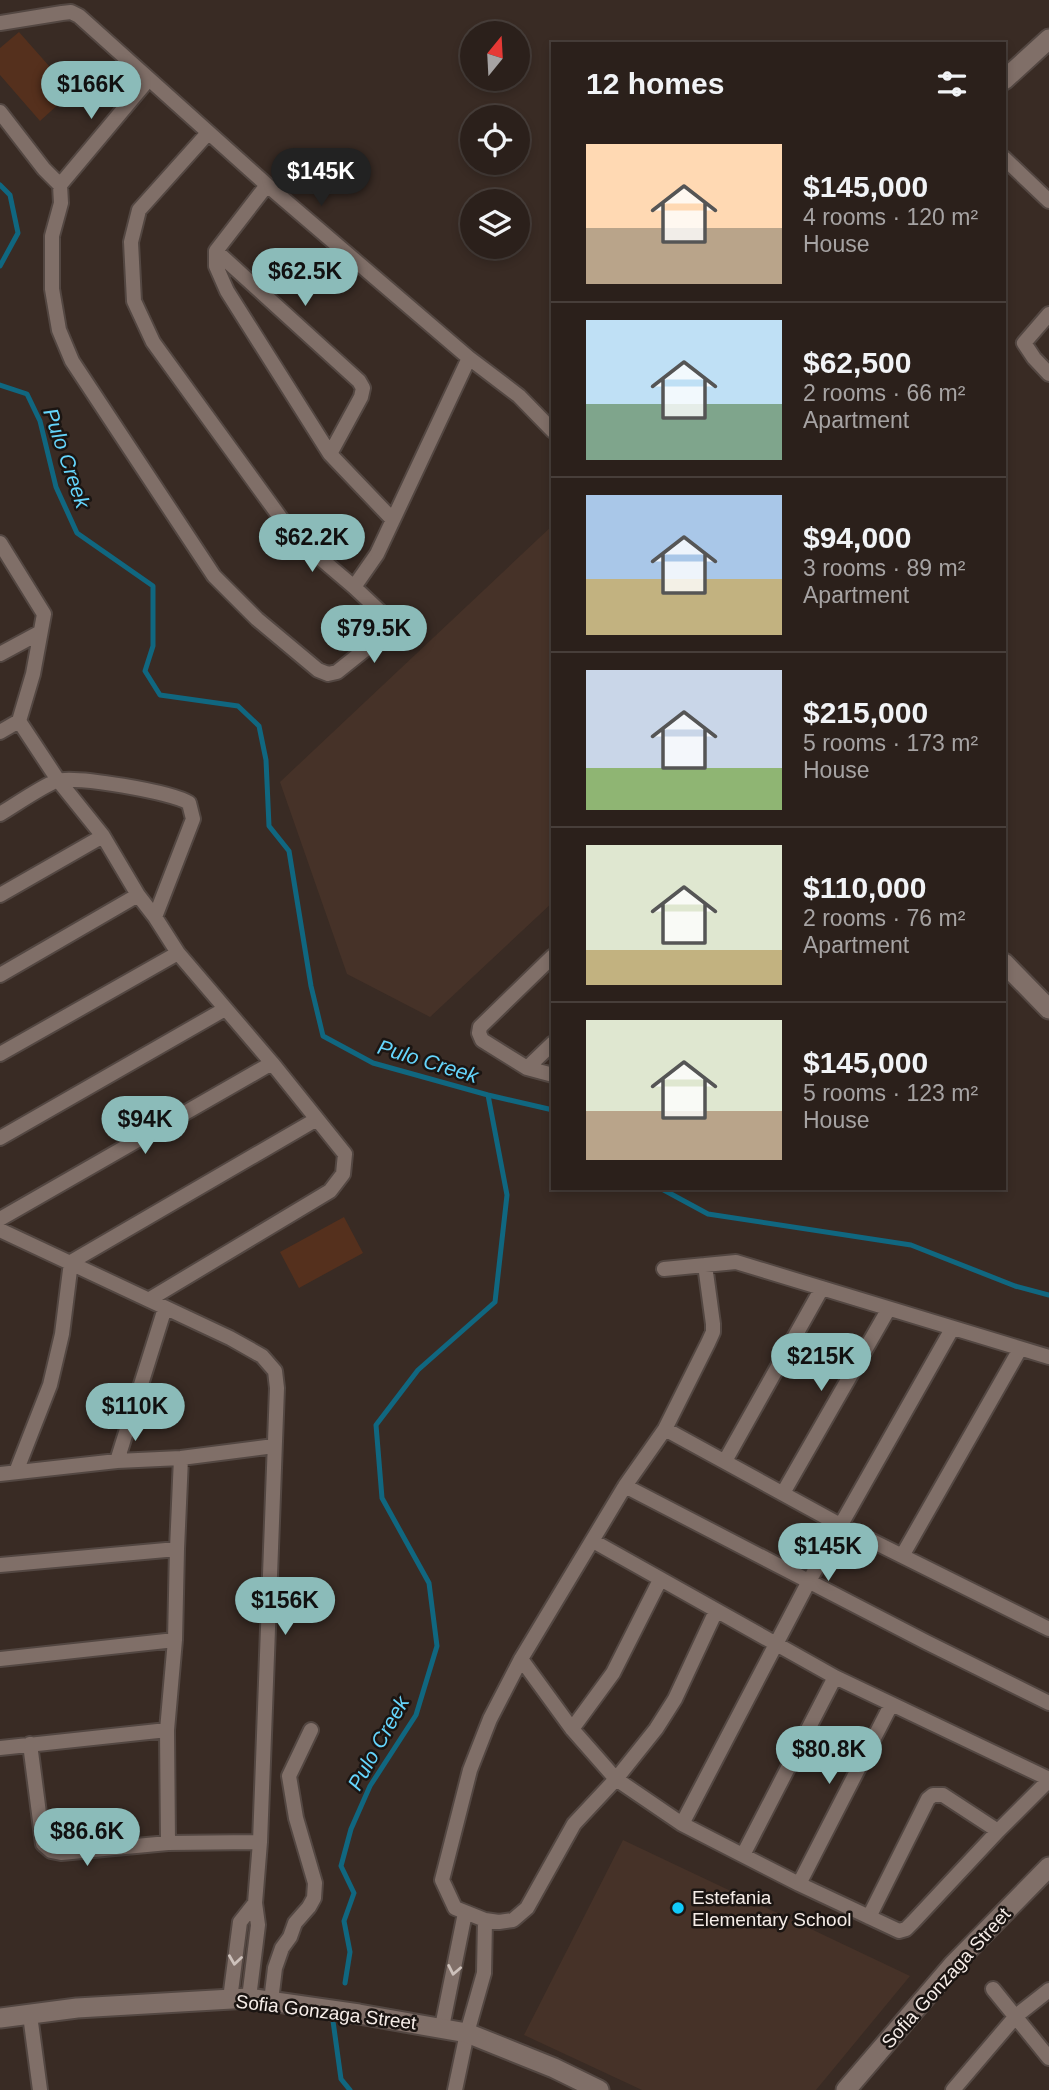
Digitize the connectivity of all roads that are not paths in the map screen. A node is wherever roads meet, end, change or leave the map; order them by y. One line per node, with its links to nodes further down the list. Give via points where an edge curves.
1 (0, 23): 4 (street, via 71,12)
2 (1049, 38): 3 (street)
3 (1006, 78)
4 (148, 79): 6 (street); 8 (street)
5 (0, 112): 8 (street)
6 (208, 133): 9 (street); 20 (street, via 139,210 131,242 134,301 153,342 293,535)
7 (1006, 160): 10 (street)
8 (60, 185): 20 (street, via 61,203 52,236 52,289 72,361 214,576 257,619 328,674 337,672 387,632 387,618)
9 (267, 185): 11 (street); 13 (street)
10 (1049, 201)
11 (216, 251): 16 (street, via 216,266 226,291); 16 (street, via 363,388)
12 (1049, 314): 14 (street, via 1024,343)
13 (469, 358): 15 (street, via 519,396); 17 (street)
14 (1049, 374)
15 (551, 429)
16 (330, 454): 17 (street)
17 (393, 520): 20 (street)
18 (0, 543): 19 (street)
19 (6, 569): 21 (street, via 44,614)
20 (355, 587)
21 (39, 633): 22 (street); 23 (street)
22 (0, 654)
23 (19, 721): 24 (street); 25 (street)
24 (0, 732)
25 (58, 780): 26 (street); 27 (street); 30 (street, via 106,782 189,803 193,819)
26 (0, 814)
27 (103, 836): 28 (street); 29 (street)
28 (0, 895)
29 (138, 895): 30 (street); 34 (street)
30 (155, 917): 31 (street)
31 (178, 953): 35 (street); 38 (street)
32 (551, 958): 40 (street, via 480,1027 482,1040)
33 (1006, 964): 36 (street)
34 (0, 975)
35 (225, 1009): 39 (street); 43 (street)
36 (1049, 1009)
37 (551, 1045): 40 (street)
38 (0, 1054)
39 (272, 1063): 42 (street); 44 (street)
40 (527, 1068): 41 (street)
41 (551, 1074)
42 (317, 1119): 46 (street); 50 (street, via 345,1154 342,1174 330,1191)
43 (0, 1138)
44 (0, 1219)
45 (0, 1230): 46 (street)
46 (71, 1262): 50 (street); 61 (street, via 50,1385)
47 (705, 1265): 48 (street); 49 (street, via 736,1262); 56 (street, via 713,1332)
48 (664, 1269)
49 (822, 1288): 52 (street); 60 (street)
50 (150, 1299): 51 (street)
51 (165, 1308): 57 (street, via 230,1338 261,1356 275,1371); 59 (street)
52 (888, 1310): 53 (street); 64 (street)
53 (953, 1329): 54 (street); 65 (street)
54 (1020, 1349): 55 (street); 68 (street)
55 (1049, 1357)
56 (665, 1429): 60 (street); 63 (street)
57 (274, 1446): 58 (street); 90 (street)
58 (181, 1458): 59 (street); 67 (street)
59 (117, 1461): 61 (street)
60 (724, 1461): 64 (street)
61 (16, 1472): 62 (street)
62 (0, 1474)
63 (625, 1486): 66 (street); 71 (street)
64 (783, 1493): 65 (street)
65 (840, 1525): 68 (street); 71 (street)
66 (593, 1541): 70 (street); 77 (street)
67 (177, 1549): 69 (street); 74 (street)
68 (902, 1556): 73 (street)
69 (0, 1565)
70 (660, 1580): 72 (street); 81 (street, via 612,1673)
71 (809, 1581): 75 (street); 79 (street)
72 (716, 1611): 75 (street); 86 (street, via 675,1699)
73 (1049, 1629)
74 (175, 1640): 76 (street); 82 (street)
75 (776, 1643): 78 (street); 88 (street)
76 (0, 1658)
77 (521, 1659): 81 (street); 95 (street, via 490,1719 471,1770 442,1880 454,1908)
78 (835, 1677): 80 (street); 92 (street)
79 (1049, 1703)
80 (891, 1705): 87 (street); 94 (street)
81 (572, 1729): 86 (street)
82 (167, 1730): 84 (street); 91 (street)
83 (311, 1730): 101 (street, via 289,1776 315,1883 314,1898 282,1948)
84 (30, 1744): 85 (street); 91 (street, via 43,1844 51,1851)
85 (0, 1748)
86 (616, 1779): 88 (street); 97 (street, via 574,1824 527,1908 513,1920)
87 (1049, 1779): 89 (street)
88 (682, 1824): 92 (street)
89 (998, 1831): 96 (street, via 906,1929 899,1931); 96 (street, via 943,1795 933,1795)
90 (260, 1842): 91 (street); 100 (street, via 255,1903 258,1925)
91 (168, 1843)
92 (743, 1855): 94 (street)
93 (1049, 1867): 111 (street, Sofia Gonzaga Street, via 953,1965)
94 (799, 1884): 96 (street)
95 (465, 1913): 97 (street); 105 (street, one-way to 105)
96 (869, 1917)
97 (485, 1920): 106 (street, via 484,1973)
98 (993, 1989): 103 (street)
99 (1049, 1990): 103 (street)
100 (239, 1998): 101 (street, Sofia Gonzaga Street); 102 (street, Sofia Gonzaga Street)
101 (271, 2001): 105 (street, Sofia Gonzaga Street)
102 (30, 2015): 104 (street, Sofia Gonzaga Street); 108 (street)
103 (1016, 2016): 107 (street); 112 (street)
104 (0, 2018)
105 (442, 2027): 106 (street, Sofia Gonzaga Street)
106 (467, 2033): 109 (street); 110 (street, Sofia Gonzaga Street)
107 (1049, 2058)
108 (40, 2090)
109 (455, 2090)
110 (599, 2090)
111 (846, 2090)
112 (953, 2090)

